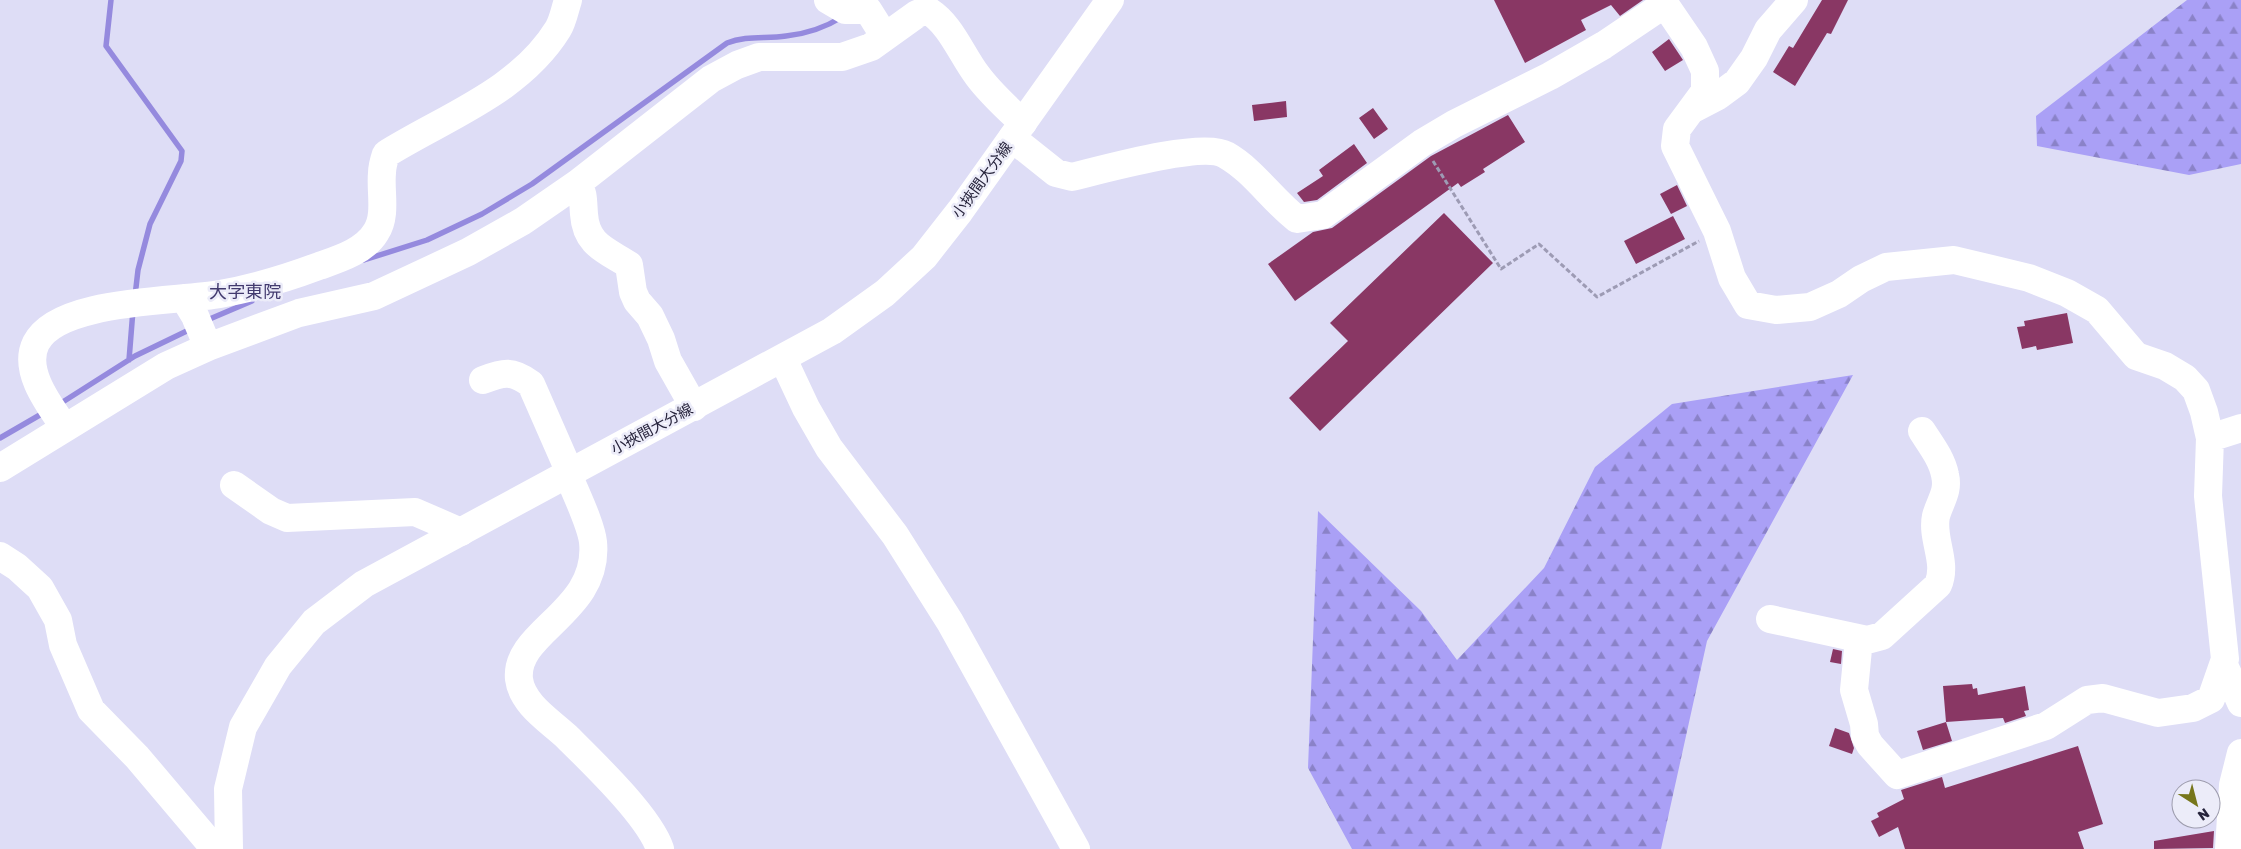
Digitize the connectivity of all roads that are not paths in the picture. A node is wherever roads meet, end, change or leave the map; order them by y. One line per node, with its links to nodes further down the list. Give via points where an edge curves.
1 (568, 0): 10 (street, via 559,28 538,56 485,99 386,154 382,173 383,205 377,231 365,245 340,259 288,278 221,294)
2 (828, 0): 6 (street, via 845,10 868,10)
3 (1110, 0): 8 (street, 小挾間大分線)
4 (1794, 0): 7 (street, via 1768,30 1737,82)
5 (1664, 2): 7 (street, via 1705,70 1705,91); 8 (street, via 1604,45 1422,143 1323,215 1297,219 1225,154 1202,150 1072,176 1056,172)
6 (885, 36): 8 (street, via 927,10 936,16); 9 (street, via 870,47 842,57 759,57 737,65 711,79)
7 (1693, 109): 18 (street, via 1677,129 1675,146 1717,232 1732,278 1748,305 1776,310 1810,307 1886,267 1954,260 2029,278 2067,293 2097,310 2136,356 2165,366 2185,378 2196,390)
8 (1017, 131): 12 (street, 小挾間大分線, via 924,258 885,293 832,331)
9 (578, 183): 11 (street, via 476,248 374,296 298,313); 14 (street, via 583,192 589,236 603,250 629,265 637,301 650,316 668,361)
10 (190, 307): 11 (street); 15 (street, via 99,307 72,314 47,328 36,343 34,374 47,402)
11 (207, 344): 15 (street)
12 (783, 359): 14 (street, 小挾間大分線); 31 (street, via 806,408 830,448 895,534 950,622)
13 (483, 380): 20 (street, via 504,372 520,376 531,384)
14 (694, 407): 20 (street, 小挾間大分線)
15 (65, 428): 19 (street)
16 (2241, 428): 18 (street)
17 (1922, 431): 25 (street, via 1942,463 1946,476 1947,489 1936,516 1943,574 1938,585 1882,636 1867,640)
18 (2210, 438): 26 (street, via 2208,496 2220,596)
19 (0, 468)
20 (569, 474): 22 (street, 小挾間大分線); 30 (street, via 593,539 594,559 588,581 575,601 532,642 522,662 519,679 538,711 600,769 647,826)
21 (234, 485): 22 (street, via 271,511 287,518 415,512)
22 (460, 532): 29 (street, 小挾間大分線, via 364,584 314,622 278,666 244,726 228,789)
23 (0, 556): 29 (street, via 18,567 40,588 58,620 63,646 91,710 137,757 209,842)
24 (1770, 619): 25 (street)
25 (1859, 638): 26 (street, via 1854,690 1865,736 1897,775 2046,726 2087,700 2103,698 2158,713 2193,708 2211,699)
26 (2224, 665): 27 (street)
27 (2241, 703)
28 (2241, 753): 32 (street, via 2234,785)
29 (228, 848)
30 (660, 849)
31 (1076, 849)
32 (2229, 849)

